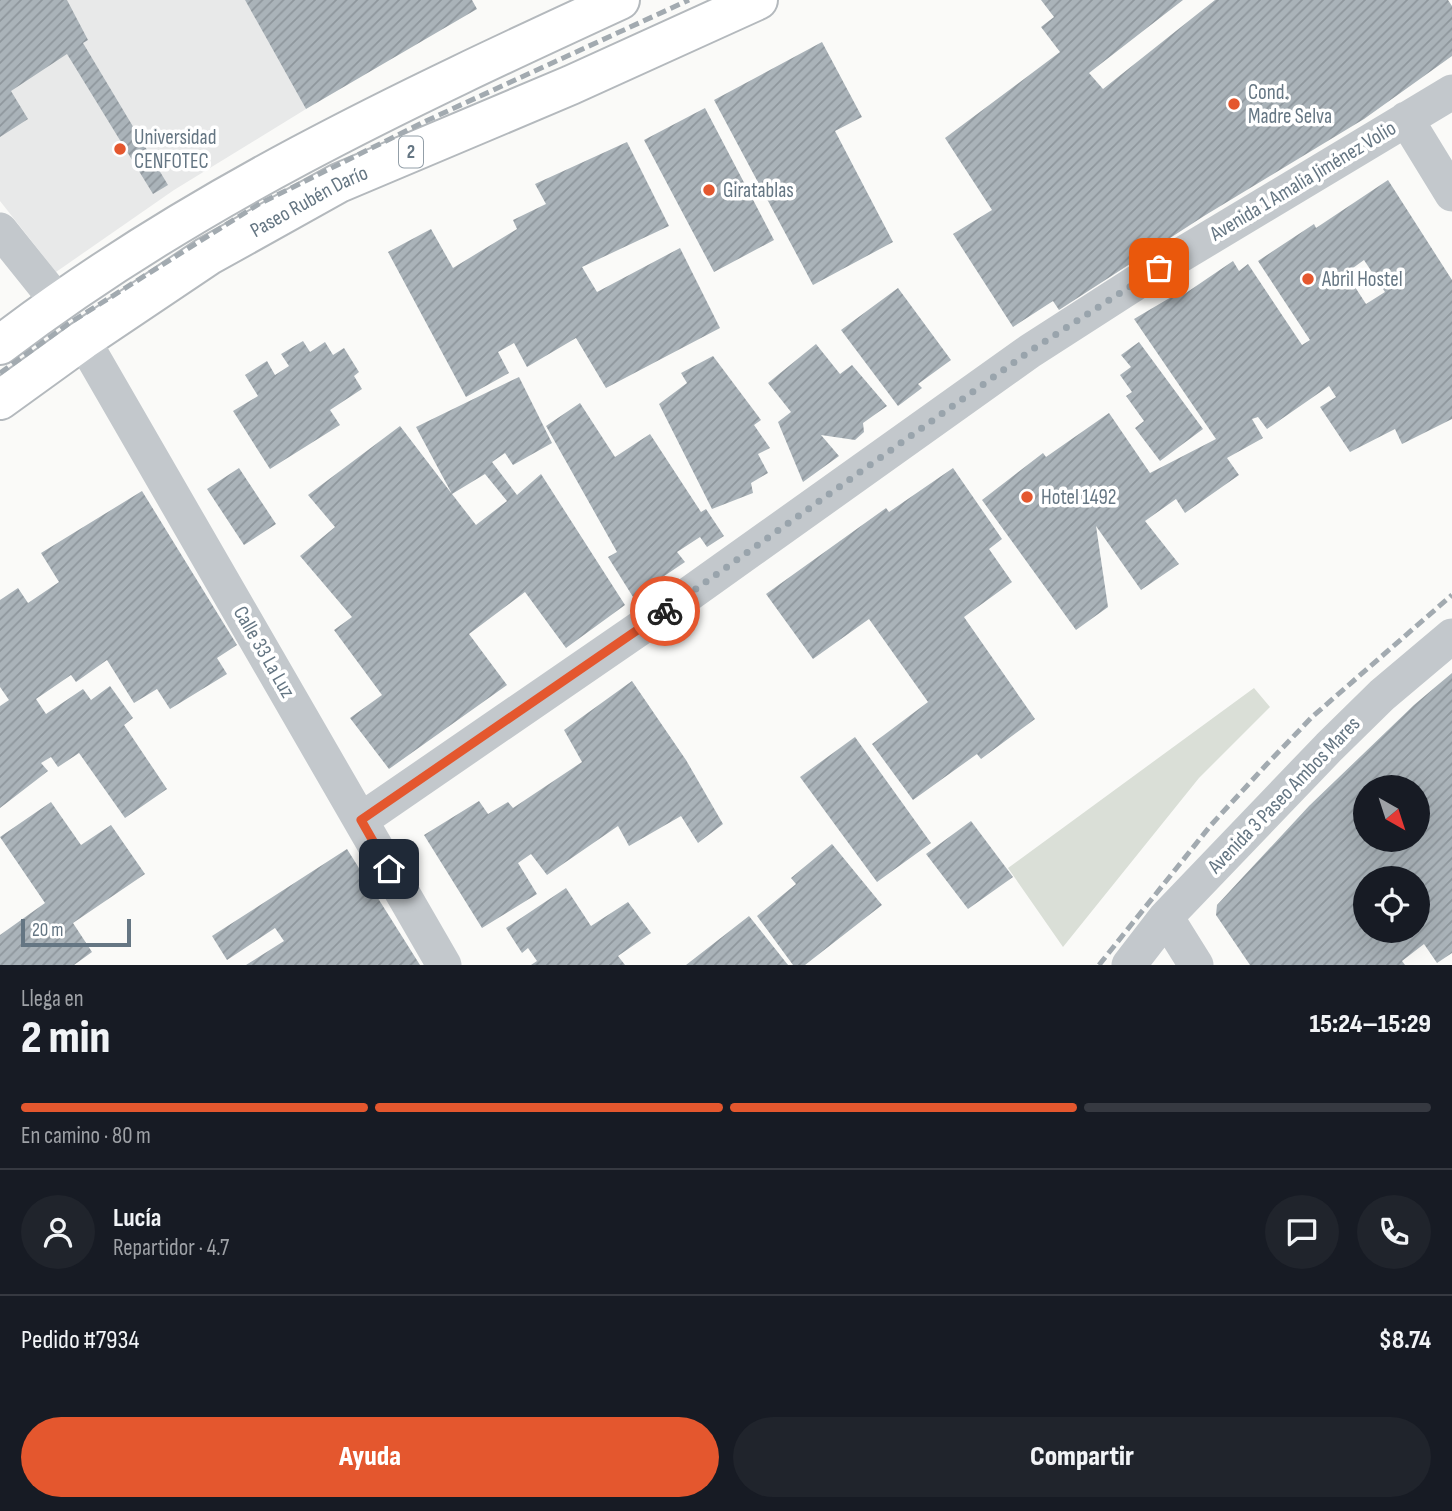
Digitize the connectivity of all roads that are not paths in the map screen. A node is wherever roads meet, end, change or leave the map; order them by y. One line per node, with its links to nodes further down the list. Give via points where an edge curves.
1 (620, 0): 7 (highway, Paseo Rubén Darío / 2, via 306,150)
2 (758, 0): 8 (highway, Paseo Rubén Darío / 2, via 339,183 208,256)
3 (1452, 92): 4 (street, Avenida 1 Amalia Jiménez Volio)
4 (1406, 119): 5 (street); 12 (street, Avenida 1 Amalia Jiménez Volio, via 1030,351)
5 (1452, 194)
6 (0, 230): 7 (street)
7 (57, 301): 9 (highway, Paseo Rubén Darío / 2)
8 (83, 340): 10 (highway, Paseo Rubén Darío / 2); 12 (street, Calle 33 La Luz)
9 (0, 345)
10 (0, 400)
11 (1452, 636): 13 (street, Avenida 3 Paseo Ambos Mares, via 1329,747)
12 (361, 820): 14 (street, Calle 33 La Luz)
13 (1166, 917): 15 (street, Avenida 3 Paseo Ambos Mares); 16 (street)
14 (444, 965)
15 (1129, 965)
16 (1196, 965)

